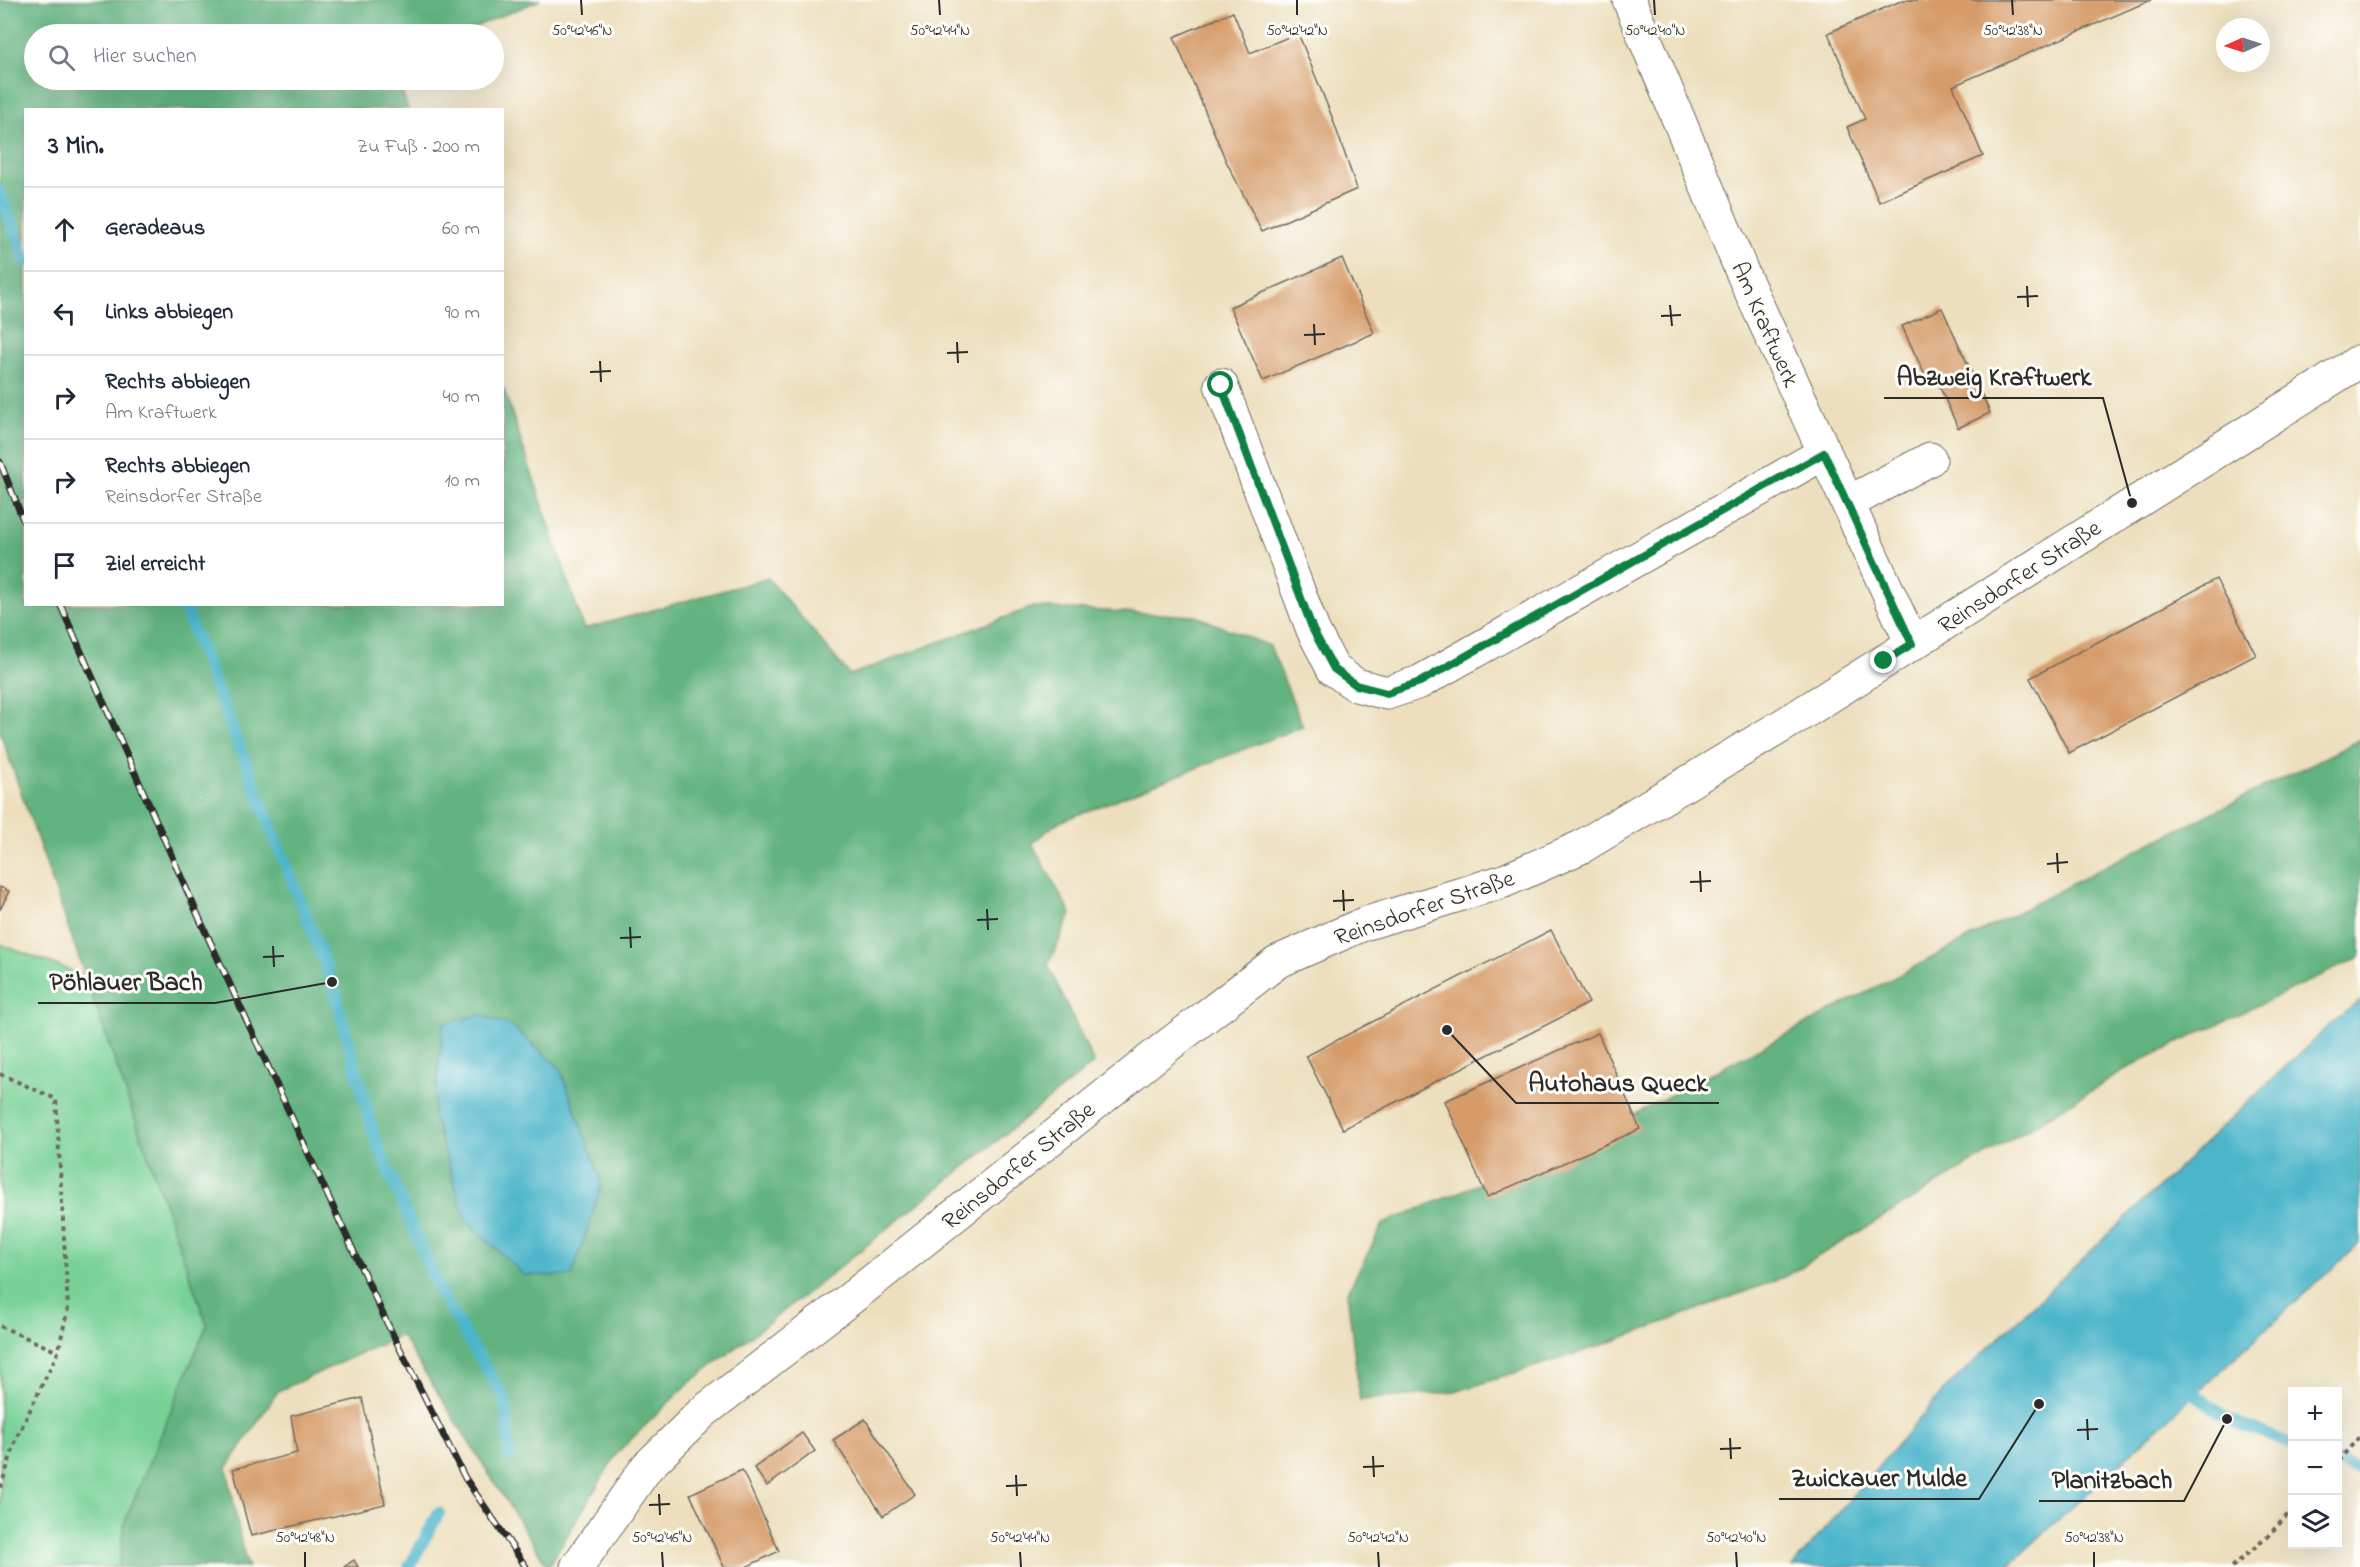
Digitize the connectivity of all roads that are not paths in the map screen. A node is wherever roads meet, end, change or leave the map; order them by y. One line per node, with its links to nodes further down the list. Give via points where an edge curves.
1 (1629, 0): 4 (street, Am Kraftwerk, via 1742,272)
2 (2360, 361): 7 (street, Reinsdorfer Straße)
3 (1221, 385): 4 (street, via 1313,630 1334,669 1356,685 1387,693 1420,682)
4 (1824, 453): 6 (street, Am Kraftwerk)
5 (1930, 459): 6 (street)
6 (1848, 502): 7 (street, Am Kraftwerk)
7 (1912, 644): 8 (street, Reinsdorfer Straße, via 1581,847 1504,881 1364,924 1277,962 703,1412 647,1467)
8 (577, 1567)

